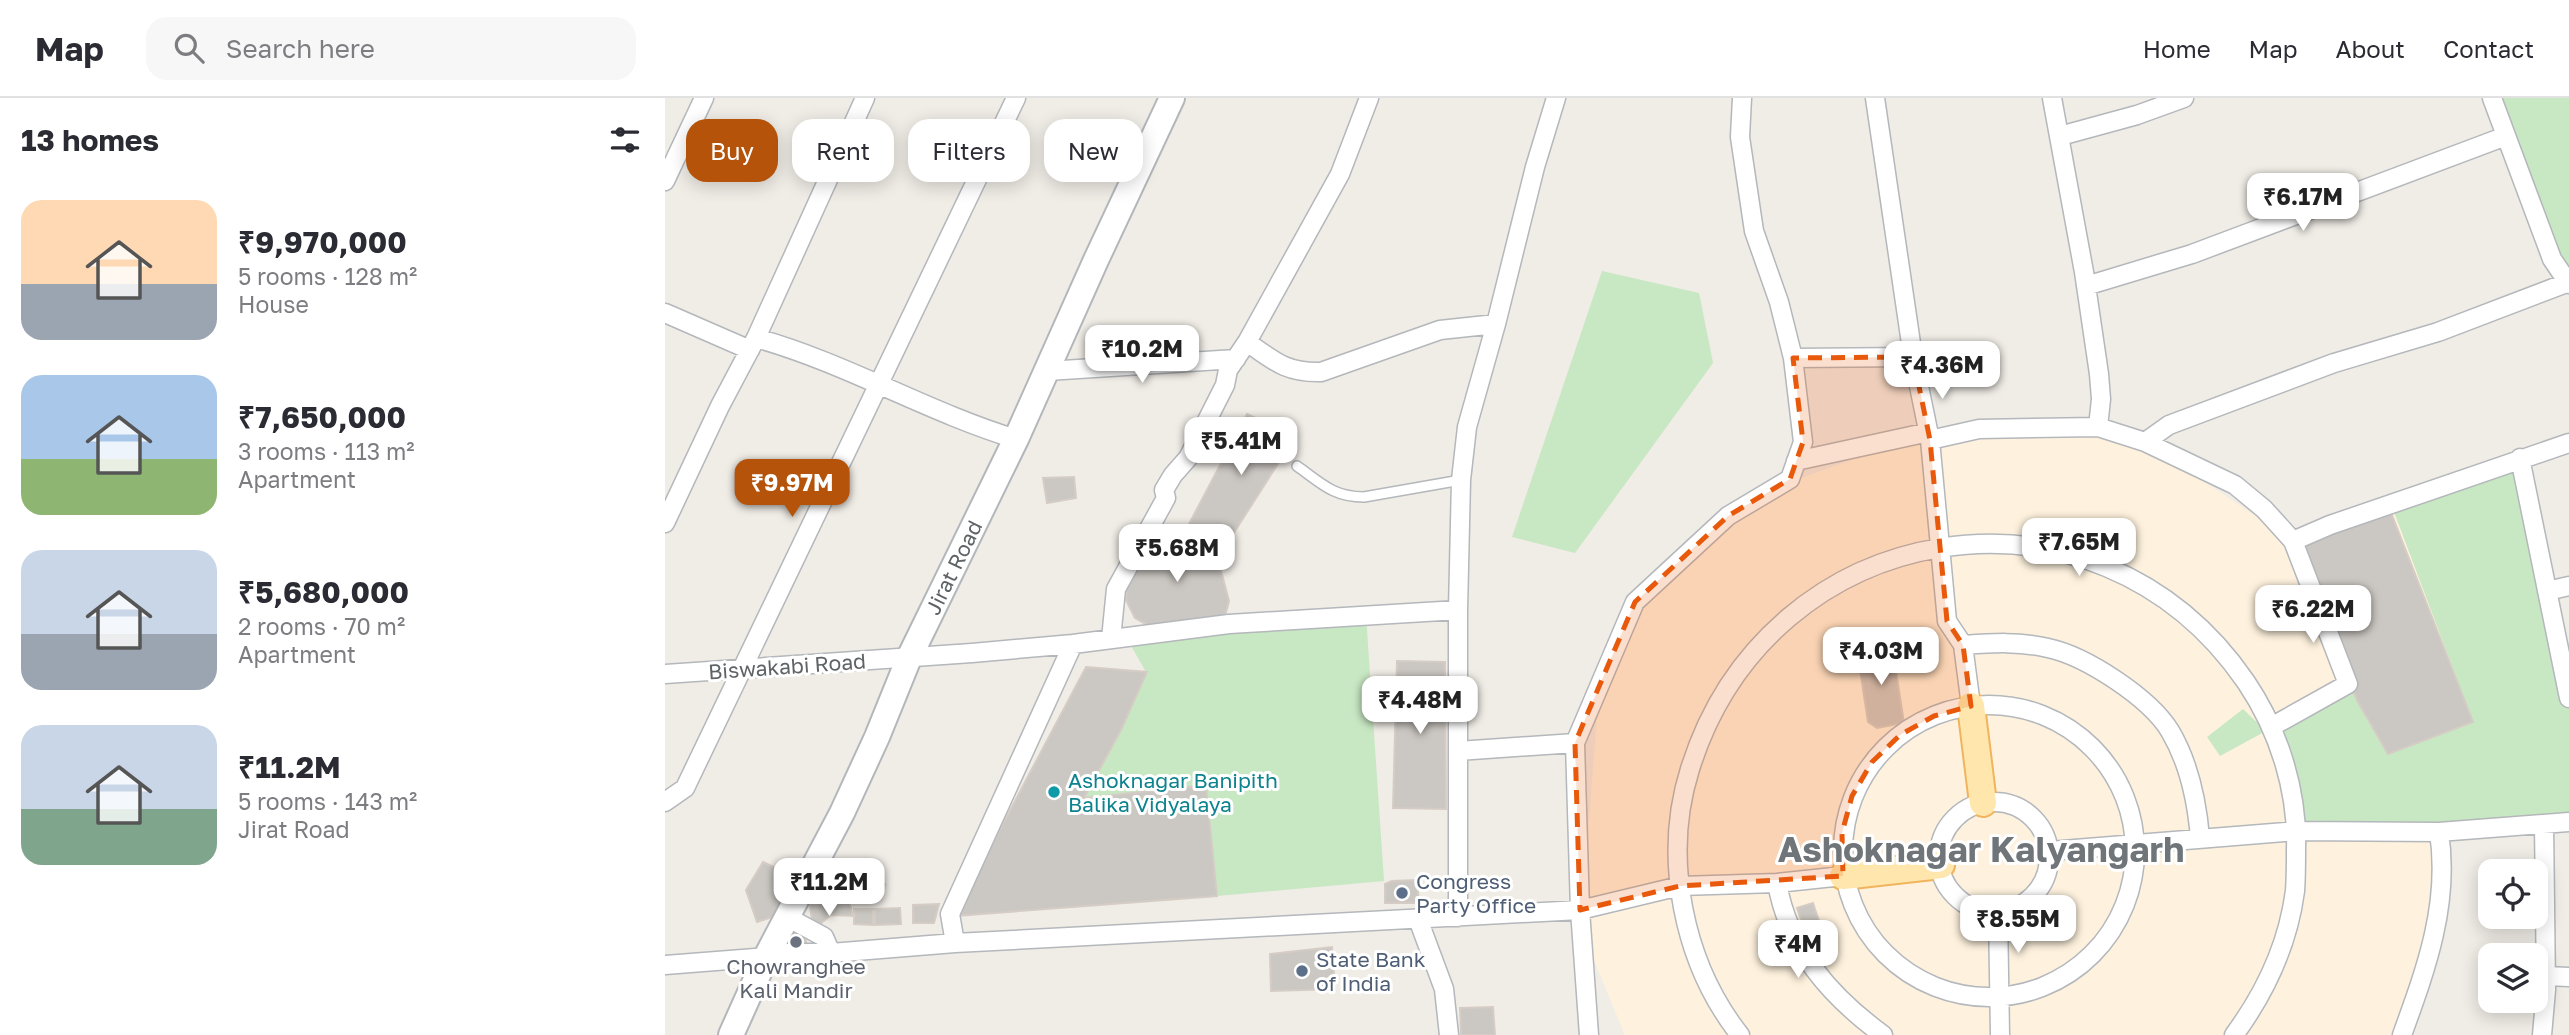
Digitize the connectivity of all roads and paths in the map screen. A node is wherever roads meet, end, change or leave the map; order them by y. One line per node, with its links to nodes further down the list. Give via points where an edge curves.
1 (704, 98): 14 (street)
2 (865, 98): 20 (street)
3 (1016, 98): 25 (street)
4 (1172, 98): 24 (main road, Jirat Road)
5 (1369, 98): 19 (street, via 1340,174)
6 (1556, 98): 18 (street)
7 (1742, 98): 21 (street, via 1740,137 1754,231)
8 (1875, 98): 22 (street)
9 (2052, 98): 12 (street)
10 (2184, 98): 12 (street)
11 (2492, 98): 13 (street)
12 (2060, 136): 16 (street)
13 (2505, 136): 15 (street, via 2553,259); 16 (street, via 2192,254)
14 (665, 181)
15 (2569, 283): 29 (street, via 2438,332 2334,363 2169,425)
16 (2086, 286): 26 (street, via 2099,374)
17 (665, 313): 20 (street)
18 (1496, 324): 19 (street, via 1440,330 1321,372 1283,368); 34 (street, via 1467,427)
19 (1247, 342): 23 (street)
20 (753, 344): 25 (street, via 800,350); 35 (street)
21 (1793, 358): 22 (street); 32 (street, via 1803,442)
22 (1913, 358): 27 (street)
23 (1235, 359): 24 (street); 41 (street, via 1188,458 1164,490 1166,498 1115,589)
24 (1047, 371): 28 (main road, Jirat Road)
25 (878, 383): 28 (street, via 943,414); 46 (street)
26 (2098, 427): 27 (street, via 1979,429); 29 (street)
27 (1929, 436): 32 (street); 37 (street)
28 (1016, 439): 45 (main road, Jirat Road)
29 (2144, 442): 36 (street, via 2235,485)
30 (2569, 443): 31 (street)
31 (2520, 458): 36 (street); 39 (street)
32 (1797, 461): 51 (street, via 1790,479 1728,516 1635,602)
33 (1297, 466): 34 (lane, via 1334,493 1349,497)
34 (1461, 480): 40 (street)
35 (665, 523)
36 (2293, 541): 50 (street, via 2348,684)
37 (1940, 547): 43 (street, via 1947,621); 50 (street, via 1988,544 2050,550 2130,579 2182,612 2209,636 2254,694); 65 (street, via 1904,555 1837,583 1778,625 1738,670 1712,711 1687,779 1680,814)
38 (2569, 586): 39 (street)
39 (2547, 591): 44 (street)
40 (1458, 610): 41 (street, Biswakabi Road, via 1229,624); 52 (street)
41 (1111, 639): 42 (street, Biswakabi Road)
42 (1073, 644): 45 (street, Biswakabi Road); 71 (street, via 950,914)
43 (1963, 645): 49 (street); 59 (street, via 2004,642 2050,648 2098,669 2139,698 2169,730 2188,772)
44 (2565, 654): 48 (street)
45 (909, 657): 46 (street, Biswakabi Road); 69 (main road, Jirat Road, via 842,813)
46 (740, 670): 47 (street, Biswakabi Road); 53 (street, via 685,788)
47 (665, 674)
48 (2569, 698)
49 (1972, 706): 54 (main road); 60 (street, via 2031,711 2059,722 2084,740 2121,786); 63 (street, via 1911,728 1872,762 1852,796 1842,834)
50 (2271, 727): 57 (street, via 2288,778)
51 (1575, 743): 52 (street); 66 (street)
52 (1458, 751): 68 (street)
53 (665, 802)
54 (1983, 803): 61 (street, via 2011,803 2038,821); 62 (street, via 1951,821 1938,850)
55 (2569, 822): 56 (street)
56 (2544, 824): 58 (street); 72 (street)
57 (2297, 831): 58 (street); 59 (street); 86 (street, via 2295,892 2280,951 2255,1007)
58 (2439, 832): 87 (street, via 2440,906 2431,955)
59 (2200, 838): 60 (street)
60 (2136, 844): 61 (street); 78 (street, via 2129,894 2120,918 2099,949 2070,974 2036,990)
61 (2050, 851): 67 (street, via 2045,880 2026,903)
62 (1941, 865): 63 (main road); 67 (street, via 1944,883 1966,906)
63 (1843, 876): 64 (street); 78 (street, via 1853,908 1871,939 1896,965 1927,985 1962,996)
64 (1777, 883): 65 (street); 84 (street, via 1797,943 1818,976 1850,1011)
65 (1680, 886): 66 (street); 83 (street, via 1697,959)
66 (1580, 910): 68 (street); 82 (street)
67 (1998, 913): 78 (street)
68 (1458, 916): 70 (street)
69 (787, 917): 73 (street, via 824,937); 74 (main road, Jirat Road)
70 (1418, 919): 71 (street); 81 (street, via 1444,989)
71 (955, 943): 73 (street)
72 (2546, 943)
73 (831, 953): 74 (street)
74 (766, 957): 75 (street); 80 (main road, Jirat Road)
75 (665, 965)
76 (2548, 976): 77 (street)
77 (2569, 977)
78 (1999, 998): 85 (street)
79 (2543, 1013): 88 (street)
80 (731, 1035)
81 (1449, 1035)
82 (1589, 1035)
83 (1739, 1035)
84 (1883, 1035)
85 (2000, 1035)
86 (2234, 1035)
87 (2402, 1035)
88 (2542, 1035)

